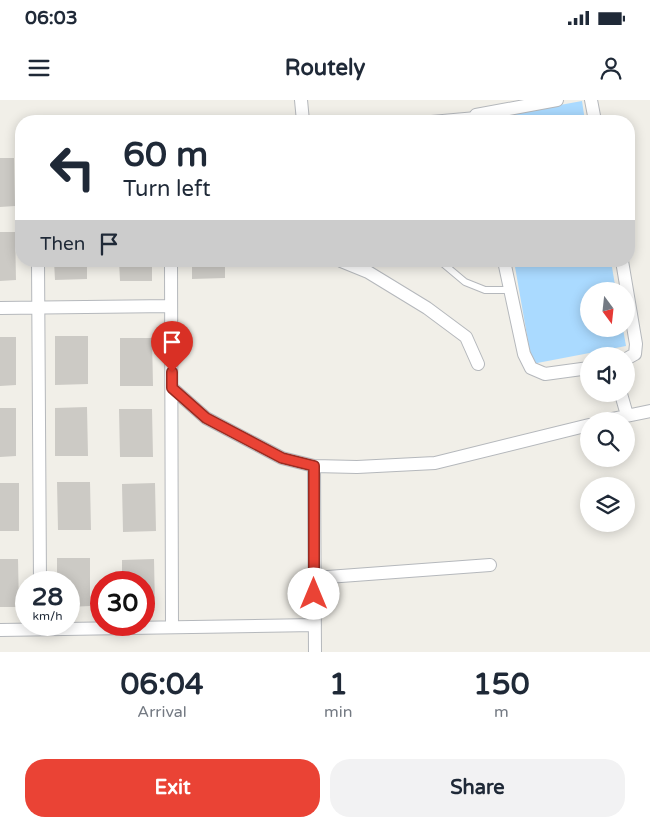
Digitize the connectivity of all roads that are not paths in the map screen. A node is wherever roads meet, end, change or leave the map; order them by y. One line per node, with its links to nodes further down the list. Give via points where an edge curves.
1 (301, 100): 5 (street)
2 (557, 100): 4 (street)
3 (591, 100): 7 (street)
4 (511, 104): 6 (street)
5 (302, 115)
6 (484, 115)
7 (594, 115)
8 (38, 267): 16 (street)
9 (172, 267): 15 (street)
10 (356, 267): 19 (street, via 427,308 466,336)
11 (447, 267): 14 (lane, via 465,282 486,290)
12 (505, 267): 14 (street)
13 (623, 267): 18 (street)
14 (510, 290): 20 (street, via 524,354 531,368 545,374)
15 (171, 306): 16 (street); 21 (street)
16 (38, 307): 17 (street); 27 (street)
17 (0, 308)
18 (635, 354)
19 (478, 364)
20 (580, 369)
21 (172, 388): 25 (street, via 206,418 282,458); 31 (street)
22 (650, 411): 23 (street)
23 (635, 414)
24 (580, 427): 25 (street, via 435,463)
25 (314, 466): 28 (street)
26 (490, 565): 28 (street)
27 (40, 571)
28 (314, 578): 29 (street)
29 (315, 625): 31 (street); 34 (street)
30 (80, 627): 31 (street)
31 (172, 627)
32 (15, 629): 33 (street)
33 (0, 630)
34 (315, 652)

